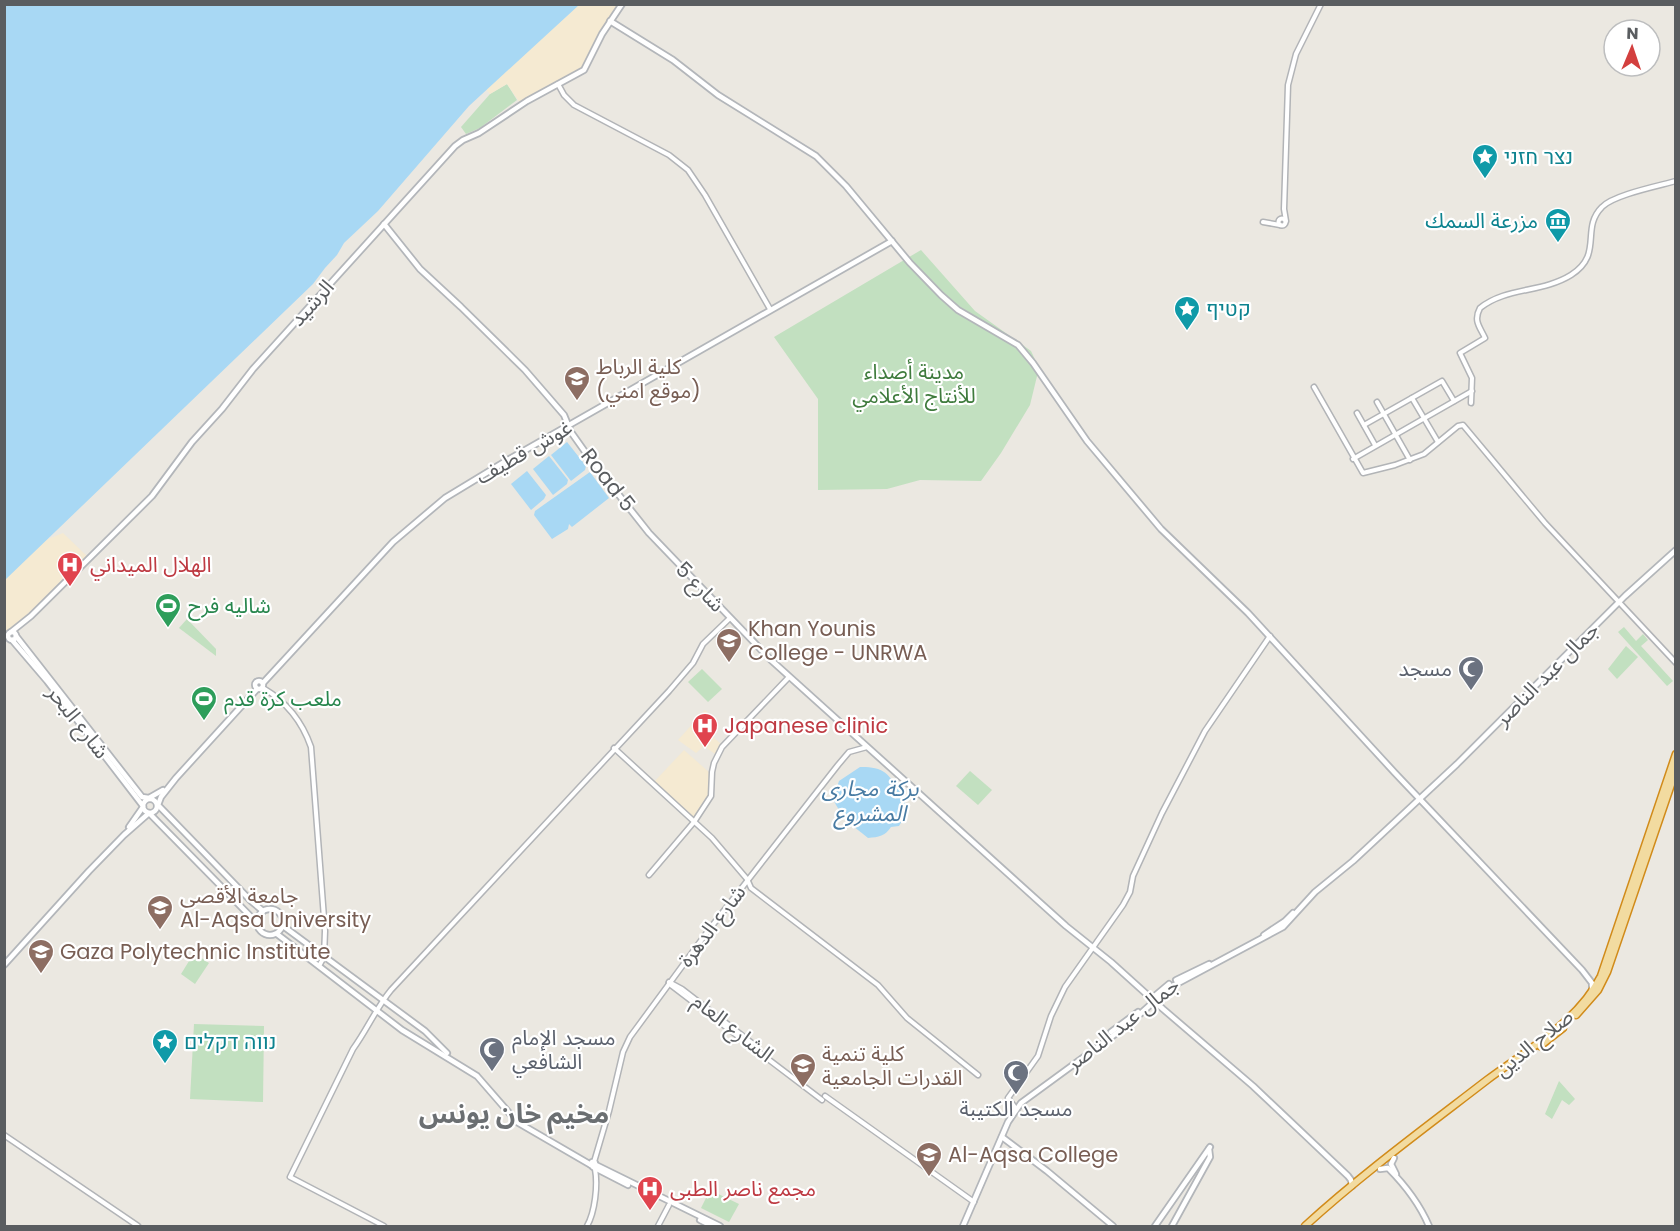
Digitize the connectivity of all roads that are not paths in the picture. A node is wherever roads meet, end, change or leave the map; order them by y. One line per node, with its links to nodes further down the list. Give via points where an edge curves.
1 (622, 4): 3 (main road, الرشيد)
2 (1321, 4): 6 (street, via 1296,54 1288,85)
3 (610, 21): 4 (main road, الرشيد, via 584,70); 8 (main road, via 816,156)
4 (558, 84): 7 (main road, الرشيد, via 464,140); 9 (street, via 574,105 660,150 688,170)
5 (1676, 181): 11 (street, via 1612,200 1602,207 1592,224 1588,258 1572,274 1526,292 1496,298 1480,308 1476,320 1485,338 1460,353 1473,378)
6 (1282, 221)
7 (384, 224): 20 (main road, via 420,268 508,352); 31 (main road, الرشيد, via 253,369 152,496)
8 (892, 241): 9 (main road, غوش قطيف); 30 (main road, via 958,310 1021,348 1087,441 1161,530)
9 (770, 309): 20 (main road, غوش قطيف)
10 (1314, 387): 24 (street)
11 (1473, 390): 13 (street); 15 (street)
12 (1412, 398): 13 (street, via 1442,381); 17 (street); 18 (street)
13 (1454, 401): 18 (street)
14 (1377, 402): 17 (street)
15 (1471, 403)
16 (1357, 413): 19 (street)
17 (1384, 413): 19 (street); 21 (street)
18 (1424, 418): 21 (street); 22 (street)
19 (1364, 424): 23 (street)
20 (570, 425): 26 (main road, Road 5, via 577,440); 34 (main road, غوش قطيف, via 463,486 419,519 393,542)
21 (1396, 434): 23 (street); 25 (street)
22 (1438, 442): 25 (street); 28 (street, via 1463,425 1545,523)
23 (1375, 445): 24 (street)
24 (1353, 459): 25 (street, via 1363,473)
25 (1410, 460)
26 (639, 520): 29 (main road, شارع 5)
27 (1676, 550): 28 (main road, جمال عبد الناصر)
28 (1619, 602): 32 (street); 41 (main road, جمال عبد الناصر)
29 (730, 618): 33 (main road, شارع 5); 36 (street, via 703,644 693,663 669,691)
30 (1270, 636): 41 (main road); 56 (street, via 1205,731 1162,813 1133,876 1130,892)
31 (10, 637): 40 (main road, شارع البحر, via 139,792); 43 (main road, شارع البحر)
32 (1676, 663)
33 (789, 677): 35 (main road, شارع 5); 46 (street, via 722,747 714,763 711,796)
34 (261, 687): 39 (main road, غوش قطيف); 57 (street, via 290,710 311,747 324,897)
35 (868, 747): 51 (street, شارع الدهرة, via 845,756); 56 (main road)
36 (614, 748): 46 (street); 65 (street)
37 (1676, 754): 45 (highway, صلاح الدين)
38 (1676, 770): 45 (highway, صلاح الدين)
39 (176, 778): 40 (main road, غوش قطيف); 42 (main road, غوش قطيف)
40 (149, 798): 42 (main road); 43 (main road)
41 (1419, 798): 60 (main road); 64 (main road, جمال عبد الناصر, via 1315,892 1283,927)
42 (158, 805): 44 (main road); 48 (main road)
43 (143, 807): 44 (main road); 47 (main road)
44 (149, 813): 47 (main road); 49 (main road)
45 (1656, 820): 61 (highway, صلاح الدين); 67 (highway, صلاح الدين, via 1607,972 1594,995)
46 (694, 822): 50 (street); 51 (street)
47 (124, 835): 58 (main road)
48 (199, 848): 49 (main road); 52 (main road)
49 (192, 857): 53 (main road)
50 (649, 875)
51 (747, 879): 62 (street, شارع الدهرة); 69 (street, via 751,888 878,986 907,1018)
52 (263, 911): 53 (main road); 54 (main road, via 272,909 280,913)
53 (256, 922): 55 (main road, via 265,935)
54 (283, 926): 55 (main road); 57 (main road)
55 (277, 934): 59 (main road)
56 (1093, 947): 64 (main road); 70 (street, via 1065,987 1038,1056 1008,1098)
57 (324, 957): 59 (street); 65 (main road)
58 (4, 964)
59 (318, 967): 66 (main road)
60 (1582, 970): 61 (main road, via 1592,978); 63 (main road, via 1592,983)
61 (1601, 976): 63 (highway, صلاح الدين)
62 (669, 982): 75 (street, شارع الدهرة, via 626,1045); 81 (street, الشارع العام, via 824,1098)
63 (1592, 990): 67 (highway, صلاح الدين)
64 (1152, 999): 70 (main road, جمال عبد الناصر, via 1129,1024); 77 (main road, via 1282,1112)
65 (383, 1000): 66 (street); 68 (main road, via 430,1036)
66 (377, 1010): 68 (main road); 86 (street, via 353,1049 290,1177)
67 (1559, 1029): 71 (highway, صلاح الدين)
68 (450, 1058): 75 (main road, via 479,1077 514,1119)
69 (978, 1075)
70 (1016, 1108): 73 (main road, جمال عبد الناصر); 81 (main road, جمال عبد الناصر)
71 (1448, 1113): 74 (highway, صلاح الدين); 79 (highway, صلاح الدين)
72 (4, 1135): 85 (street)
73 (1002, 1137): 81 (main road, جمال عبد الناصر); 92 (main road)
74 (1394, 1158): 76 (highway, صلاح الدين); 78 (main road, via 1391,1164)
75 (593, 1165): 82 (main road); 87 (street, شارع الدهرة, via 596,1176 592,1217); 90 (main road)
76 (1380, 1169): 78 (main road, via 1388,1168); 83 (highway, صلاح الدين)
77 (1344, 1172): 79 (main road); 80 (main road)
78 (1396, 1177): 97 (main road)
79 (1361, 1179): 80 (highway, صلاح الدين)
80 (1352, 1186): 83 (highway, صلاح الدين)
81 (973, 1201): 91 (main road, جمال عبد الناصر)
82 (669, 1205): 88 (street); 89 (main road)
83 (1326, 1210): 84 (highway, صلاح الدين)
84 (1316, 1219): 95 (highway, صلاح الدين); 96 (highway, صلاح الدين)
85 (138, 1227)
86 (384, 1227)
87 (587, 1227)
88 (658, 1227)
89 (712, 1227)
90 (720, 1227)
91 (962, 1227)
92 (1113, 1227)
93 (1155, 1227): 94 (main road, via 1210,1147 1210,1157)
94 (1172, 1227)
95 (1305, 1227)
96 (1310, 1227)
97 (1429, 1227)

